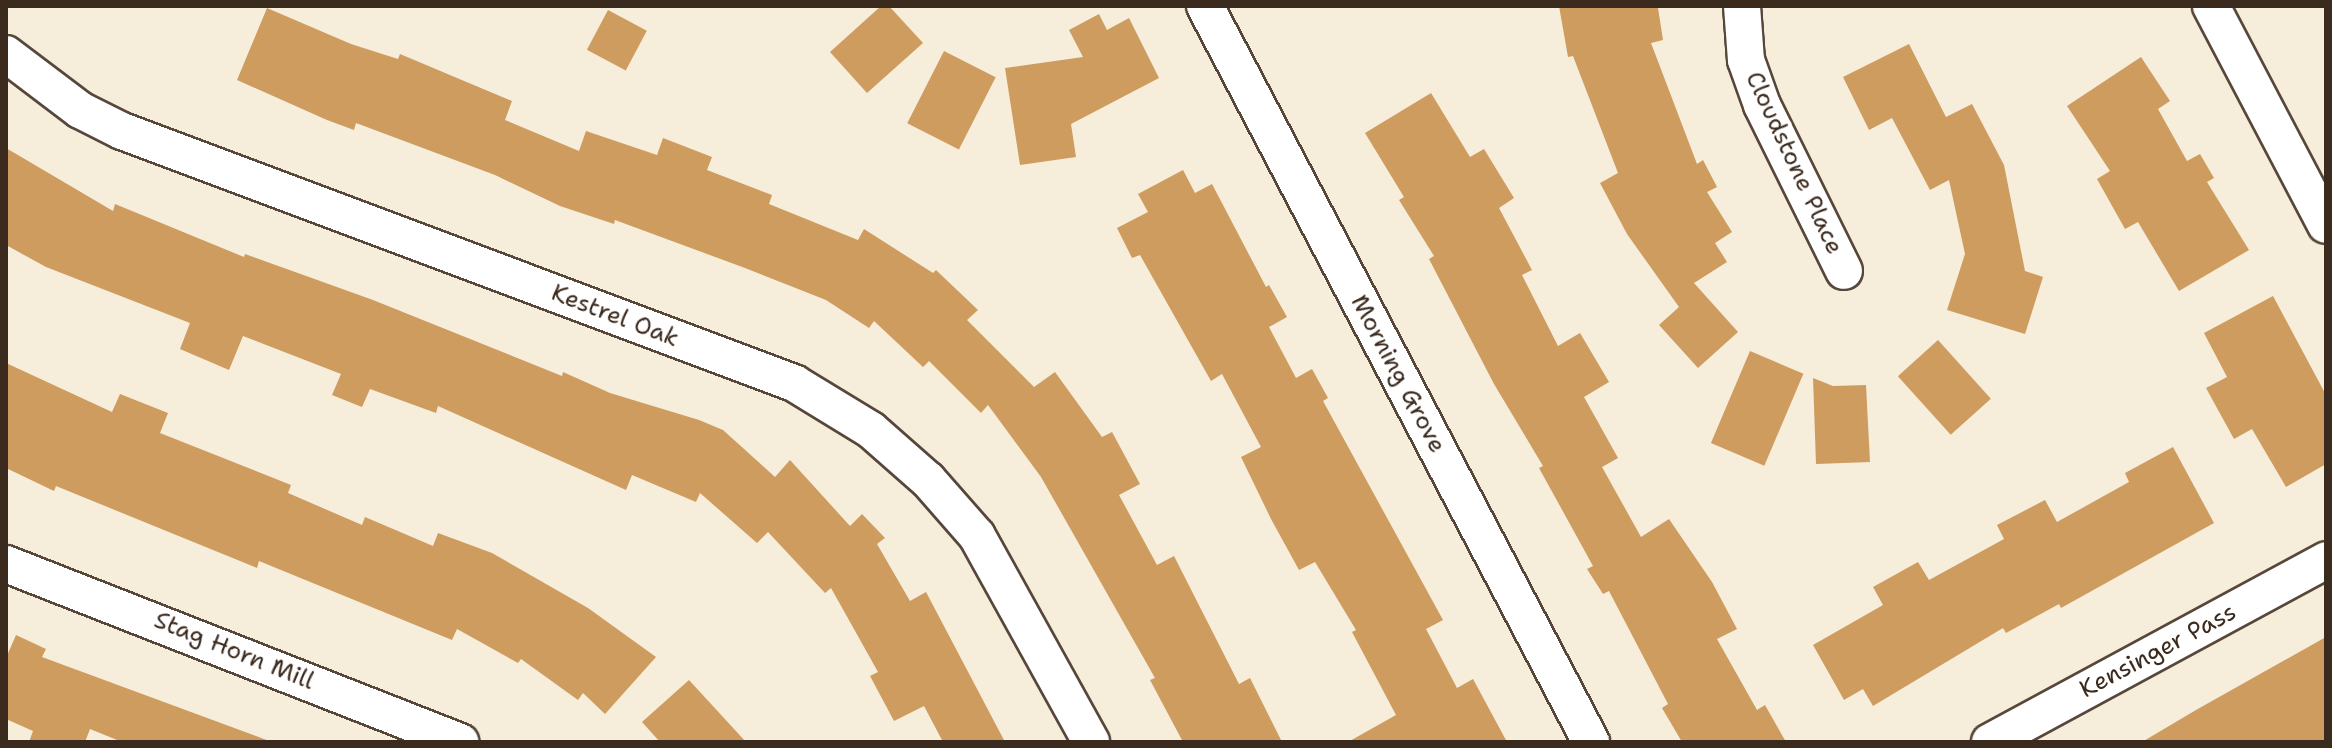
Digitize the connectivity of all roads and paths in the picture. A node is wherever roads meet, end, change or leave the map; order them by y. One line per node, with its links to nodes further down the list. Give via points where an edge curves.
1 (1205, 6): 11 (street, Morning Grove)
2 (1742, 6): 6 (street, Cloudstone Place, via 1746,60 1762,105)
3 (2211, 6): 5 (street)
4 (6, 54): 10 (street, Kestrel Oak, via 80,110 122,131 794,383 871,430 928,480 977,536)
5 (2326, 225)
6 (1844, 271)
7 (2326, 560): 12 (street, Kensinger Pass)
8 (6, 564): 9 (street, Stag Horn Mill)
9 (460, 742)
10 (1091, 742)
11 (1591, 742)
12 (1990, 742)

